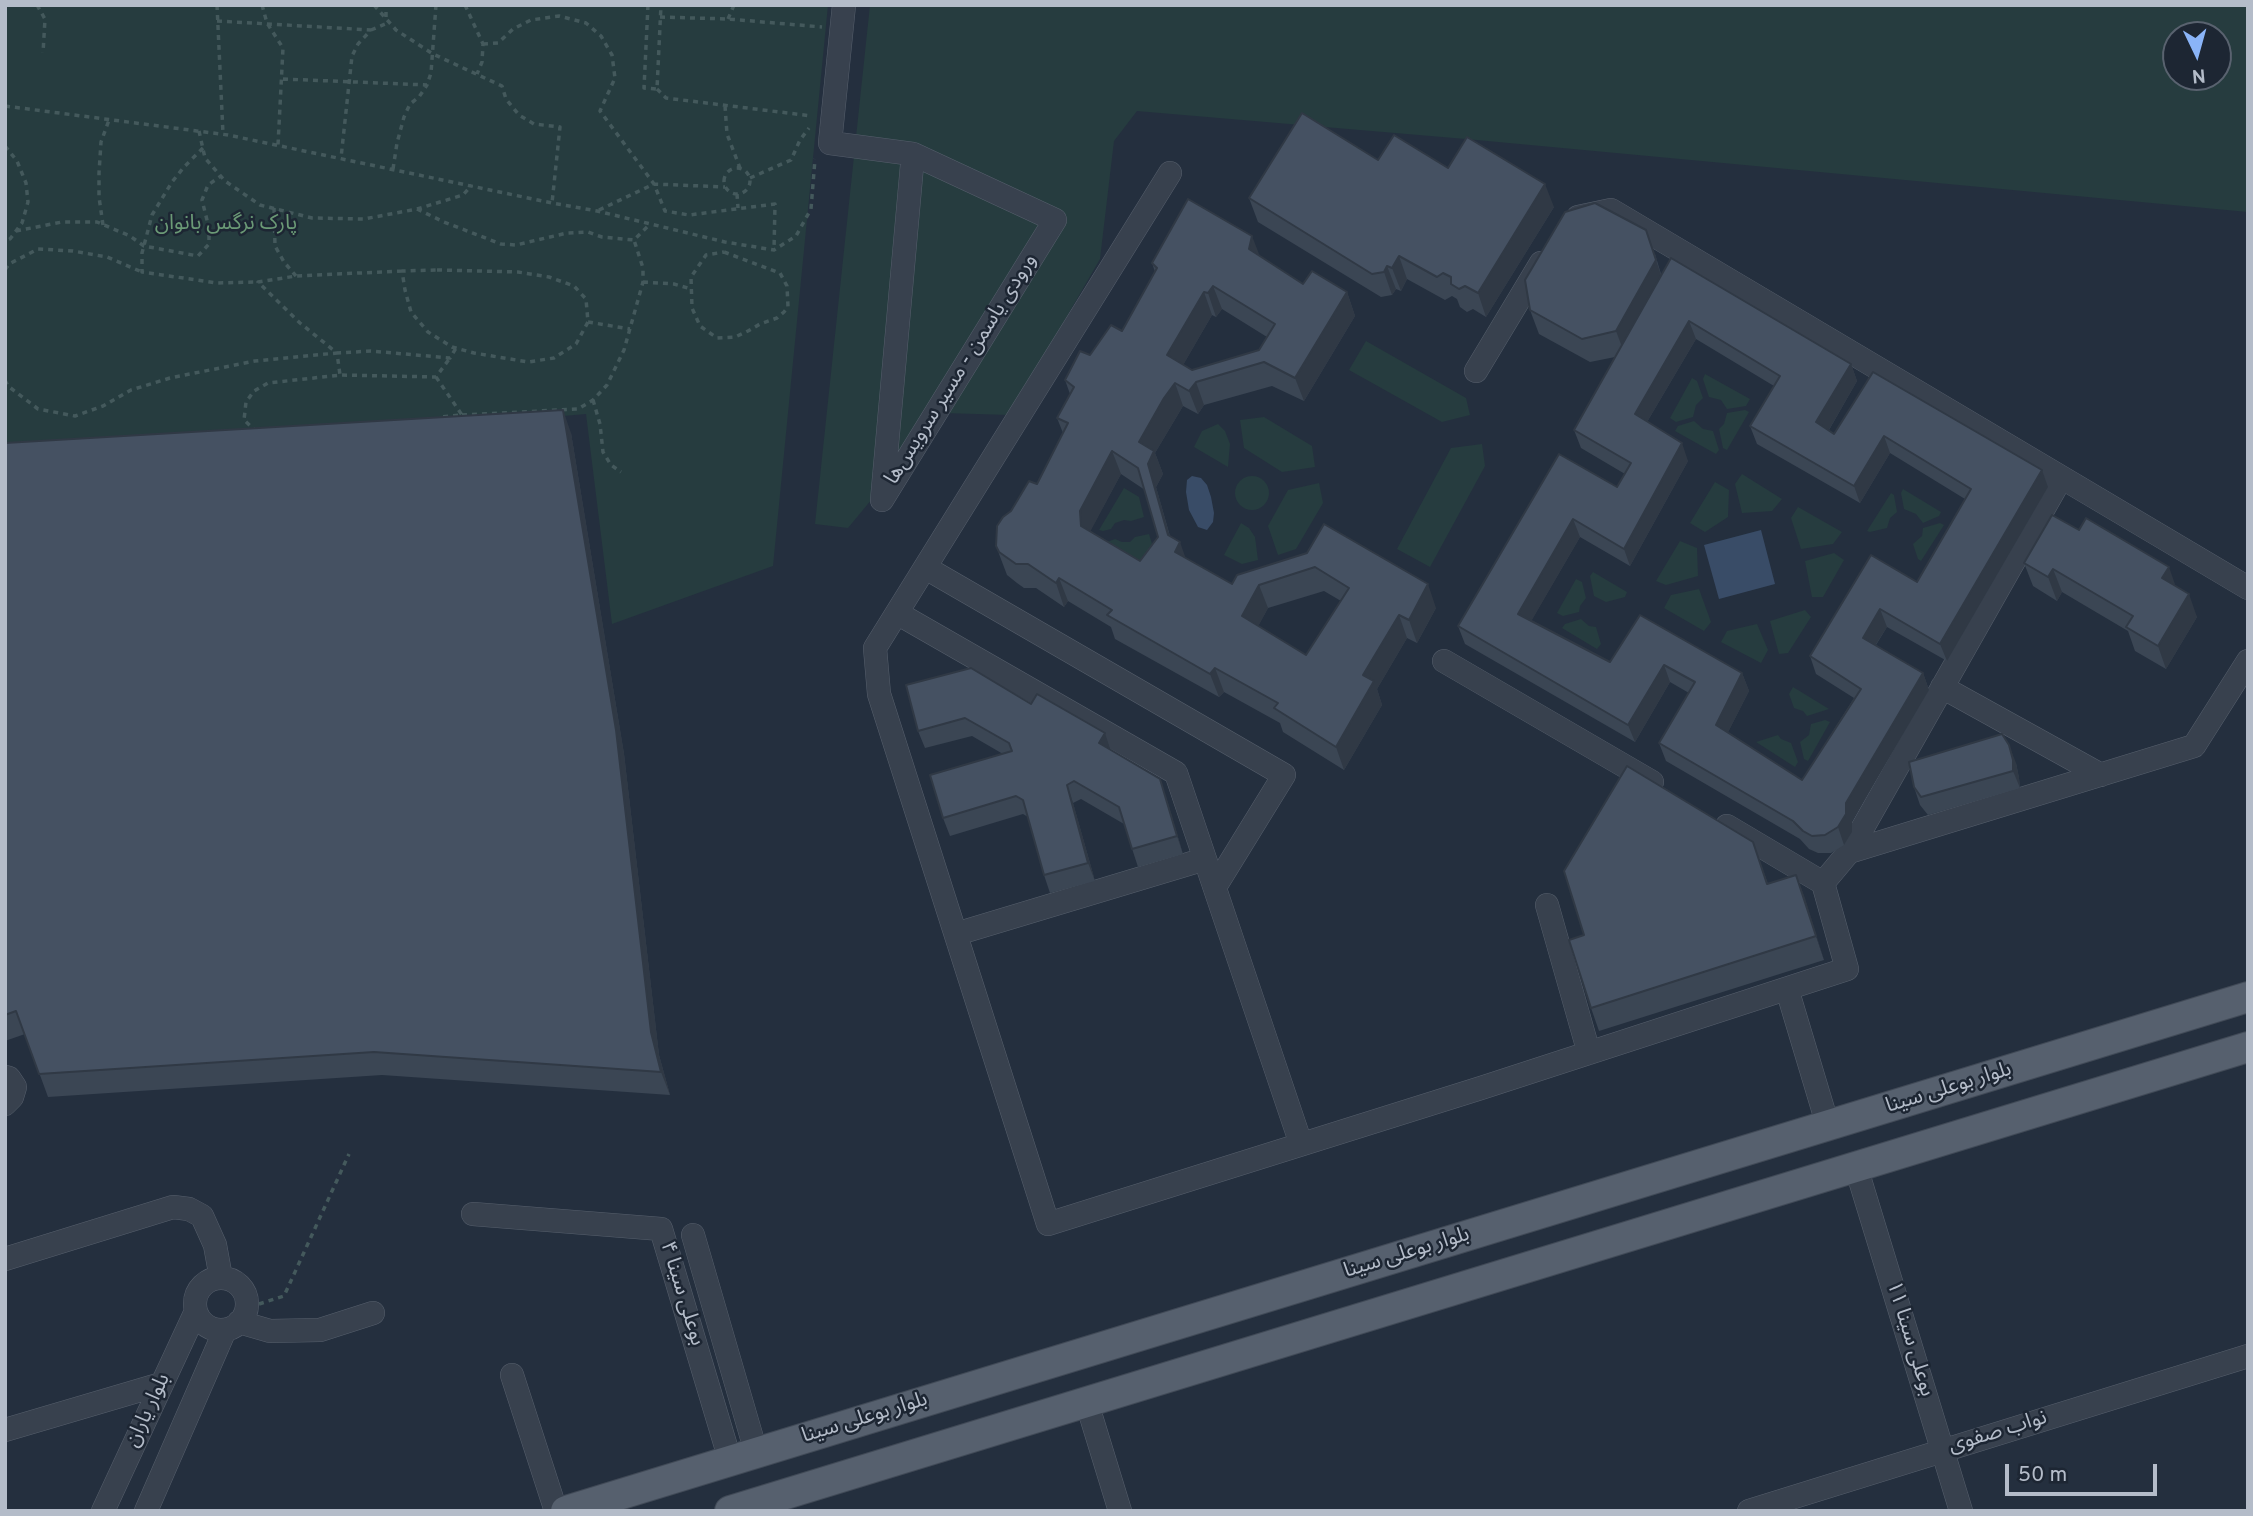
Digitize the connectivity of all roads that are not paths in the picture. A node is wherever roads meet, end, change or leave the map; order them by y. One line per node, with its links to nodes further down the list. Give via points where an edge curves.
1 (834, 11): 2 (street, via 830,143)
2 (913, 154): 2 (street, ورودی یاسمن - مسیر سرویس‌ها, via 887,445 882,500 1055,220)
3 (1170, 173): 6 (street)
4 (1476, 371): 5 (street, via 1567,220 1611,211)
5 (2061, 478): 7 (street); 11 (street)
6 (926, 568): 8 (street); 18 (street, via 1284,775)
7 (2248, 589)
8 (897, 613): 16 (street, via 1176,773); 20 (street, via 875,648 879,694)
9 (1444, 661): 13 (street)
10 (2248, 661): 12 (street, via 2194,746)
11 (1942, 687): 12 (street); 15 (street)
12 (2101, 775): 15 (street)
13 (1669, 793)
14 (1705, 813): 17 (street)
15 (1849, 852): 17 (street)
16 (1205, 859): 18 (street); 20 (street)
17 (1824, 883): 21 (street, via 1847,969)
18 (1215, 887): 28 (street)
19 (1546, 905): 24 (street)
20 (956, 934): 28 (street, via 1048,1224)
21 (1787, 989): 24 (street); 27 (street)
22 (2248, 998): 27 (main road, بلوار بوعلی سینا)
23 (2248, 1047): 29 (main road)
24 (1589, 1053): 28 (street)
25 (5, 1077): 26 (street, via 15,1087)
26 (5, 1104)
27 (1828, 1126): 44 (main road, بلوار بوعلی سینا)
28 (1301, 1144)
29 (1856, 1167): 42 (main road); 45 (street, بوعلی سینا ۱۱)
30 (473, 1214): 38 (street, بوعلی سینا ۴, via 661,1229)
31 (693, 1235): 37 (street, بوعلی سینا ۴)
32 (5, 1259): 33 (street, via 173,1208 189,1209 202,1216 215,1245)
33 (221, 1278): 34 (street, via 200,1288); 36 (street, via 241,1287 247,1300)
34 (196, 1311): 36 (street, via 216,1330); 41 (street, بلوار یاران)
35 (373, 1313): 36 (street, via 320,1330 270,1331)
36 (237, 1320): 48 (street, بلوار یاران)
37 (721, 1332): 38 (street); 44 (street, بوعلی سینا ۴)
38 (695, 1339): 44 (street, بوعلی سینا ۴)
39 (2248, 1356): 45 (street, نواب صفوی)
40 (512, 1375): 49 (street)
41 (161, 1384): 43 (street); 47 (street, بلوار یاران)
42 (1086, 1400): 46 (main road); 51 (street)
43 (5, 1430)
44 (741, 1449): 46 (main road); 50 (main road, بلوار بوعلی سینا)
45 (1943, 1451): 52 (street, نواب صفوی); 53 (street, بوعلی سینا ۱۱)
46 (749, 1505)
47 (103, 1511)
48 (146, 1511)
49 (556, 1511)
50 (566, 1511)
51 (1120, 1511)
52 (1749, 1511)
53 (1961, 1511)

